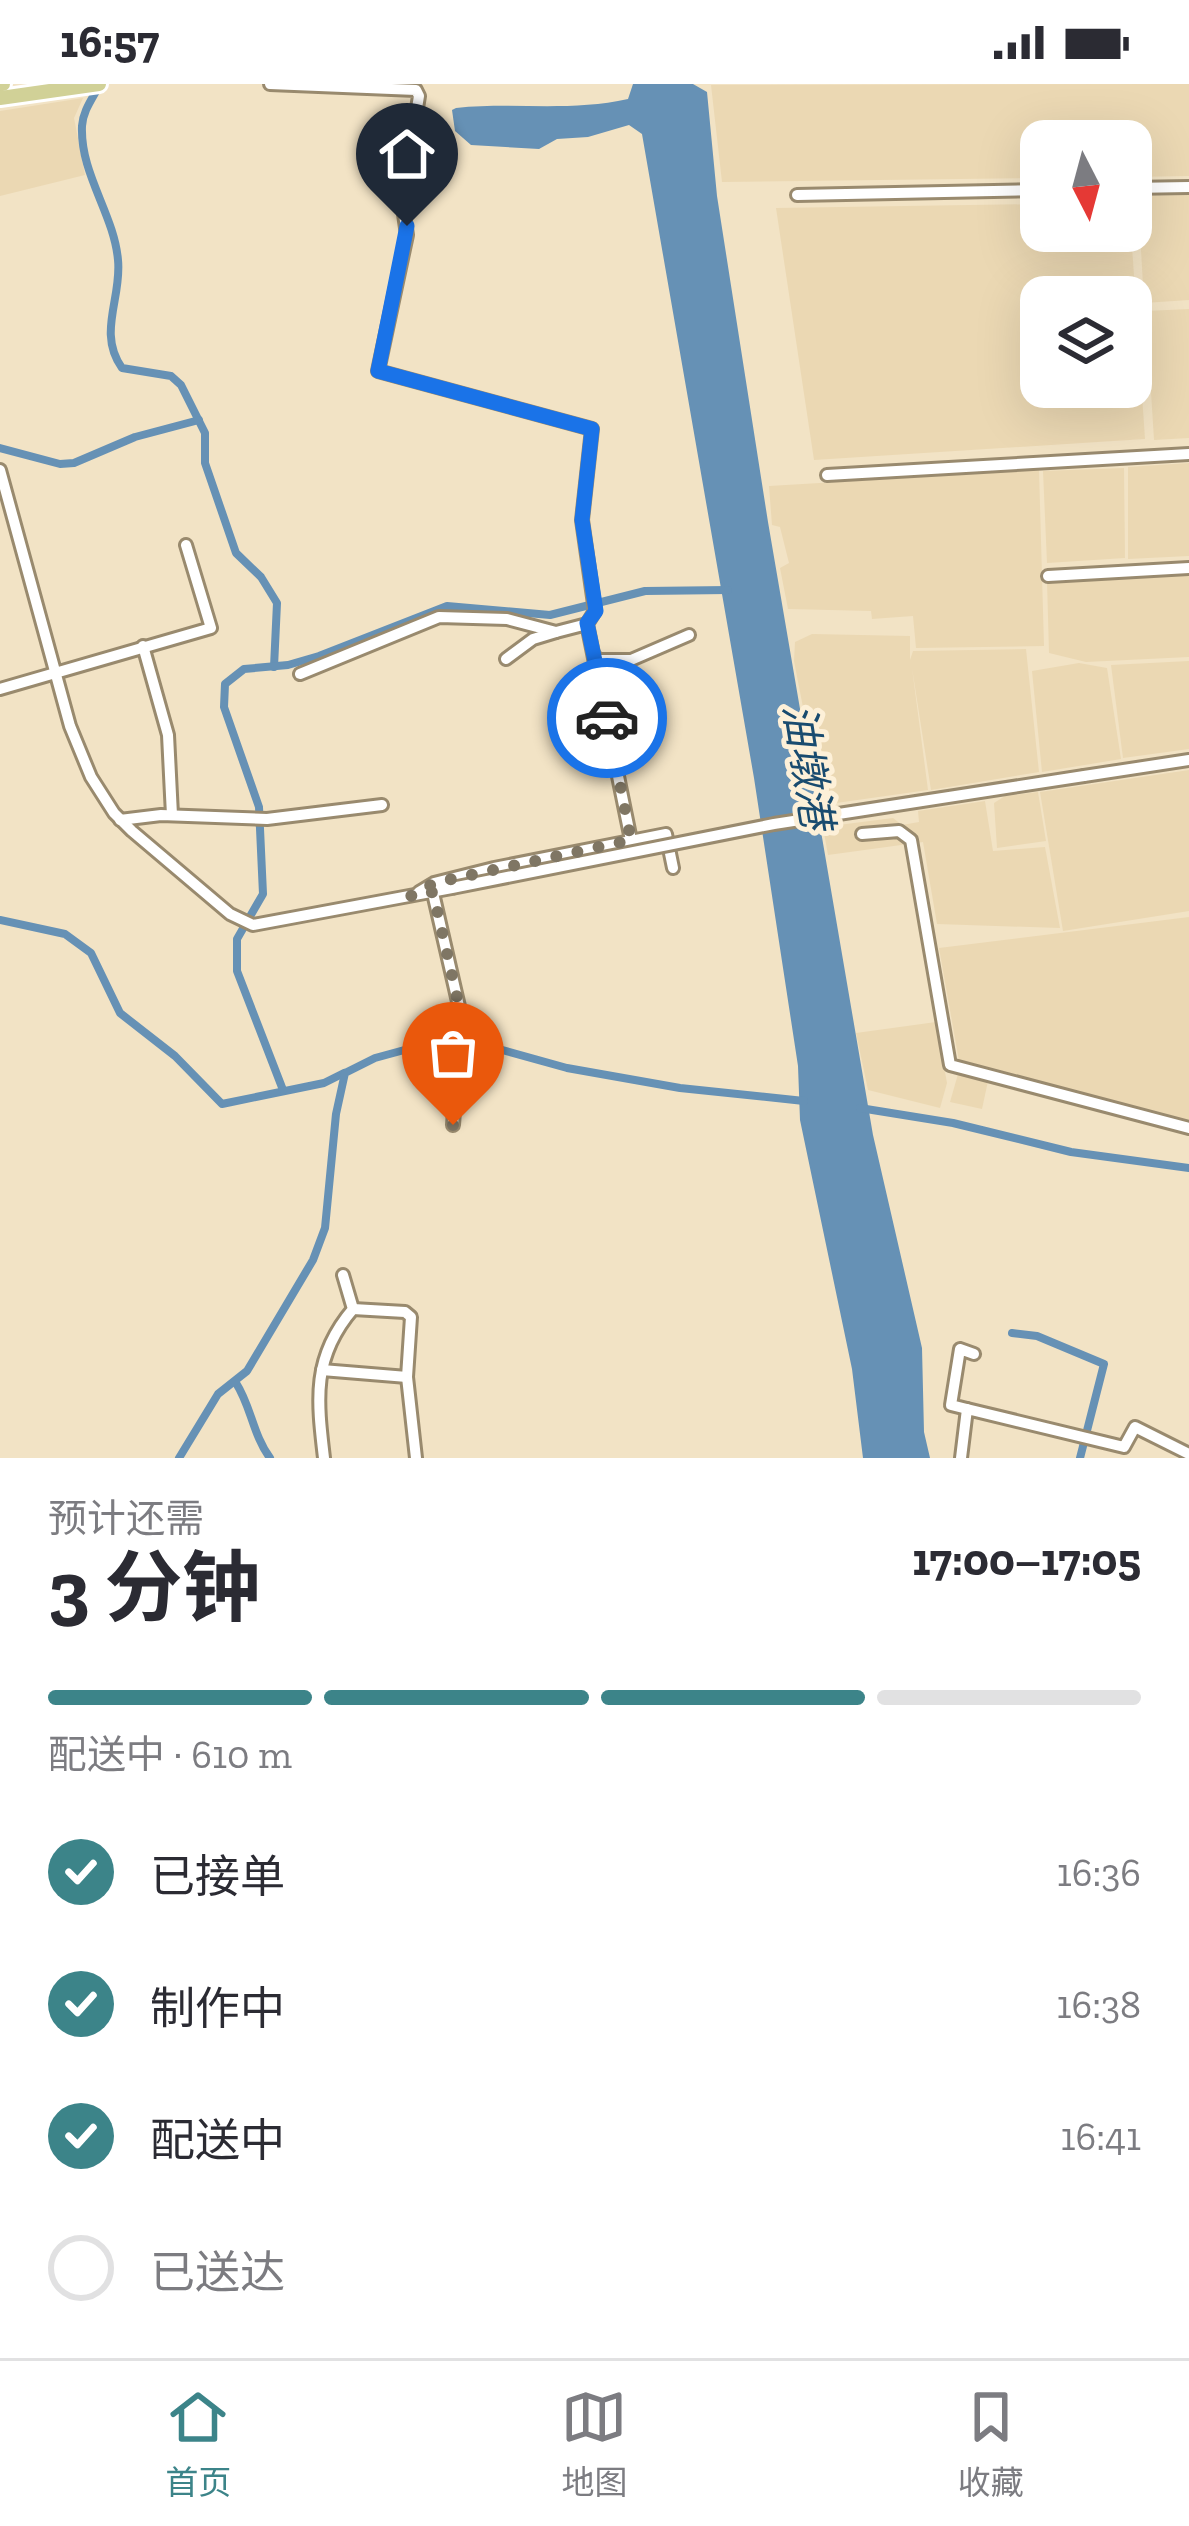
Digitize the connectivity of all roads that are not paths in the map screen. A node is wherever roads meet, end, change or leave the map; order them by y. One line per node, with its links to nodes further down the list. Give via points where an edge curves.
1 (99, 84): 3 (main road)
2 (270, 84): 17 (street, via 416,90 401,212 407,235 378,371 592,429 582,520 596,611)
3 (81, 86): 4 (main road)
4 (0, 98)
5 (1189, 187): 6 (street)
6 (1152, 188)
7 (1020, 190): 8 (street)
8 (797, 195)
9 (1189, 454): 11 (street)
10 (0, 470): 12 (street)
11 (827, 475)
12 (16, 522): 13 (street); 23 (street)
13 (0, 524)
14 (185, 545): 20 (street, via 211,628)
15 (1189, 568): 16 (street)
16 (1048, 576)
17 (587, 623): 18 (street); 21 (street)
18 (556, 632): 22 (street); 24 (street, via 507,619 439,617)
19 (689, 635): 21 (street, via 631,660)
20 (143, 646): 23 (street); 28 (street, via 168,735)
21 (595, 656): 31 (street)
22 (506, 659)
23 (55, 672): 25 (street); 29 (street, via 76,743)
24 (300, 674)
25 (0, 689)
26 (1189, 760): 33 (street, bridge, via 774,824)
27 (382, 805): 28 (street, via 252,820)
28 (172, 815): 29 (street)
29 (121, 820): 34 (street, via 253,925)
30 (862, 834): 36 (street, via 899,831 911,841 950,1065)
31 (631, 840): 32 (street, via 666,834); 34 (street, via 434,883)
32 (673, 868)
33 (433, 892): 34 (street); 35 (street, via 461,1026)
34 (411, 896)
35 (453, 1125)
36 (1189, 1128)
37 (343, 1275): 38 (street)
38 (353, 1309): 40 (street, via 334,1330); 41 (street, via 411,1317)
39 (974, 1354): 42 (street, via 960,1349 952,1380 951,1405)
40 (322, 1370): 41 (street); 44 (street)
41 (407, 1377): 45 (street)
42 (967, 1409): 43 (street, via 1124,1447 1135,1427); 46 (street)
43 (1189, 1454)
44 (324, 1458)
45 (416, 1458)
46 (961, 1458)

